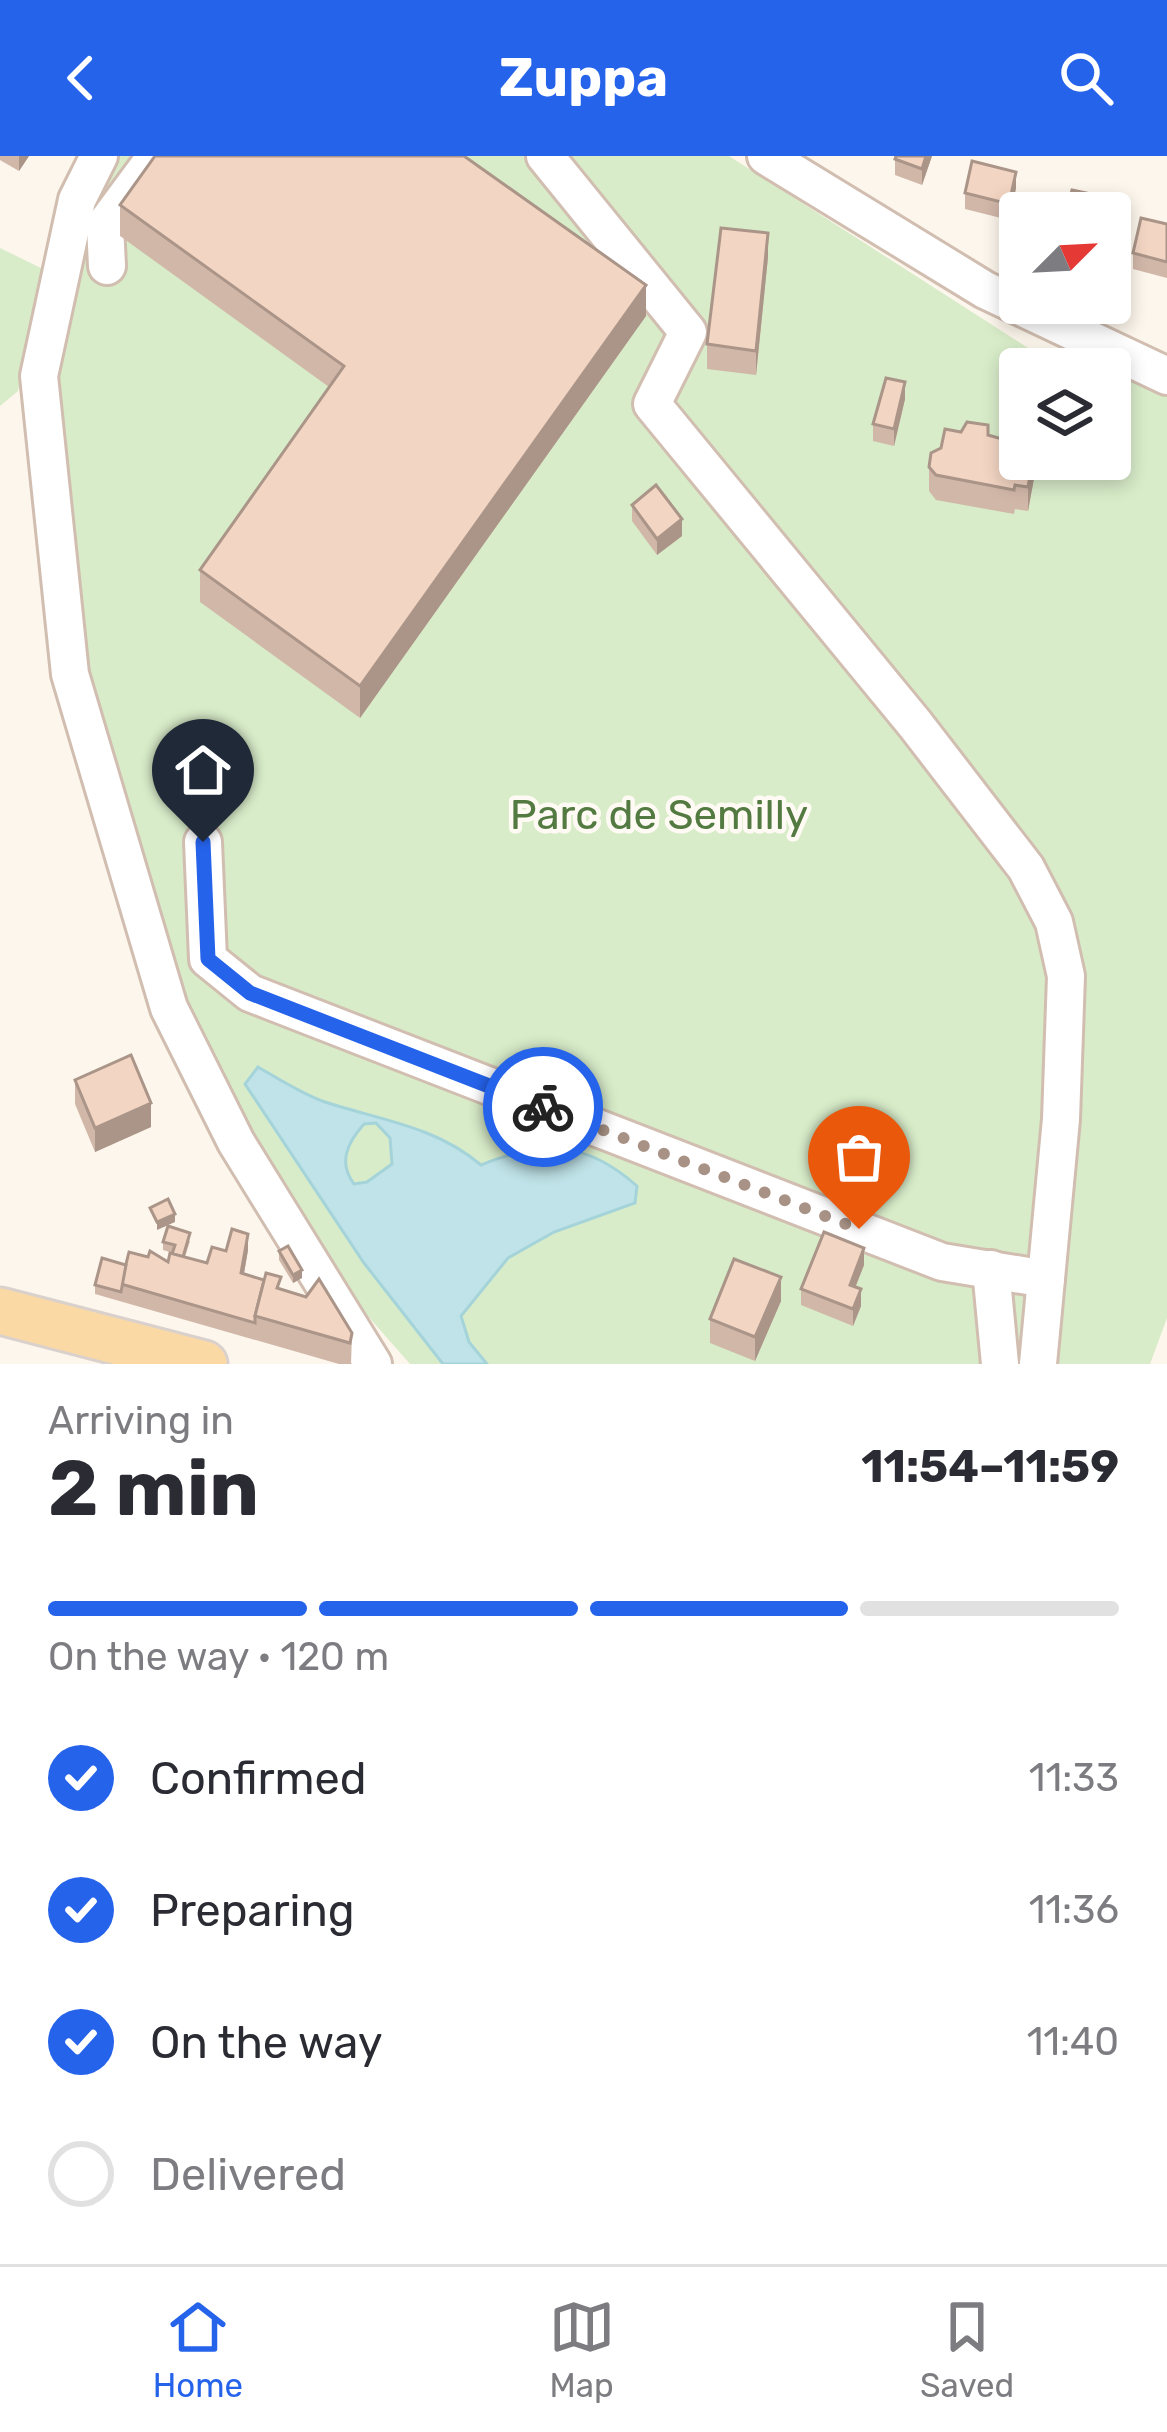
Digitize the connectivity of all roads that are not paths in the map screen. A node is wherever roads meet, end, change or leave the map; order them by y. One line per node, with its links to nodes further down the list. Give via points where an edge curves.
1 (99, 156): 12 (street, via 77,200 39,376 70,674 169,1008 236,1142)
2 (155, 156): 5 (street, via 105,225)
3 (545, 156): 9 (street, via 688,332 652,404 915,724 1026,868 1054,922 1066,976)
4 (766, 156): 6 (street, via 985,290)
5 (107, 266)
6 (1167, 376)
7 (203, 842): 8 (street, via 208,959 250,993 942,1262)
8 (991, 1269): 9 (street); 13 (street)
9 (1046, 1279): 14 (street)
10 (0, 1311): 11 (main road)
11 (204, 1364)
12 (374, 1364)
13 (1000, 1364)
14 (1038, 1364)

